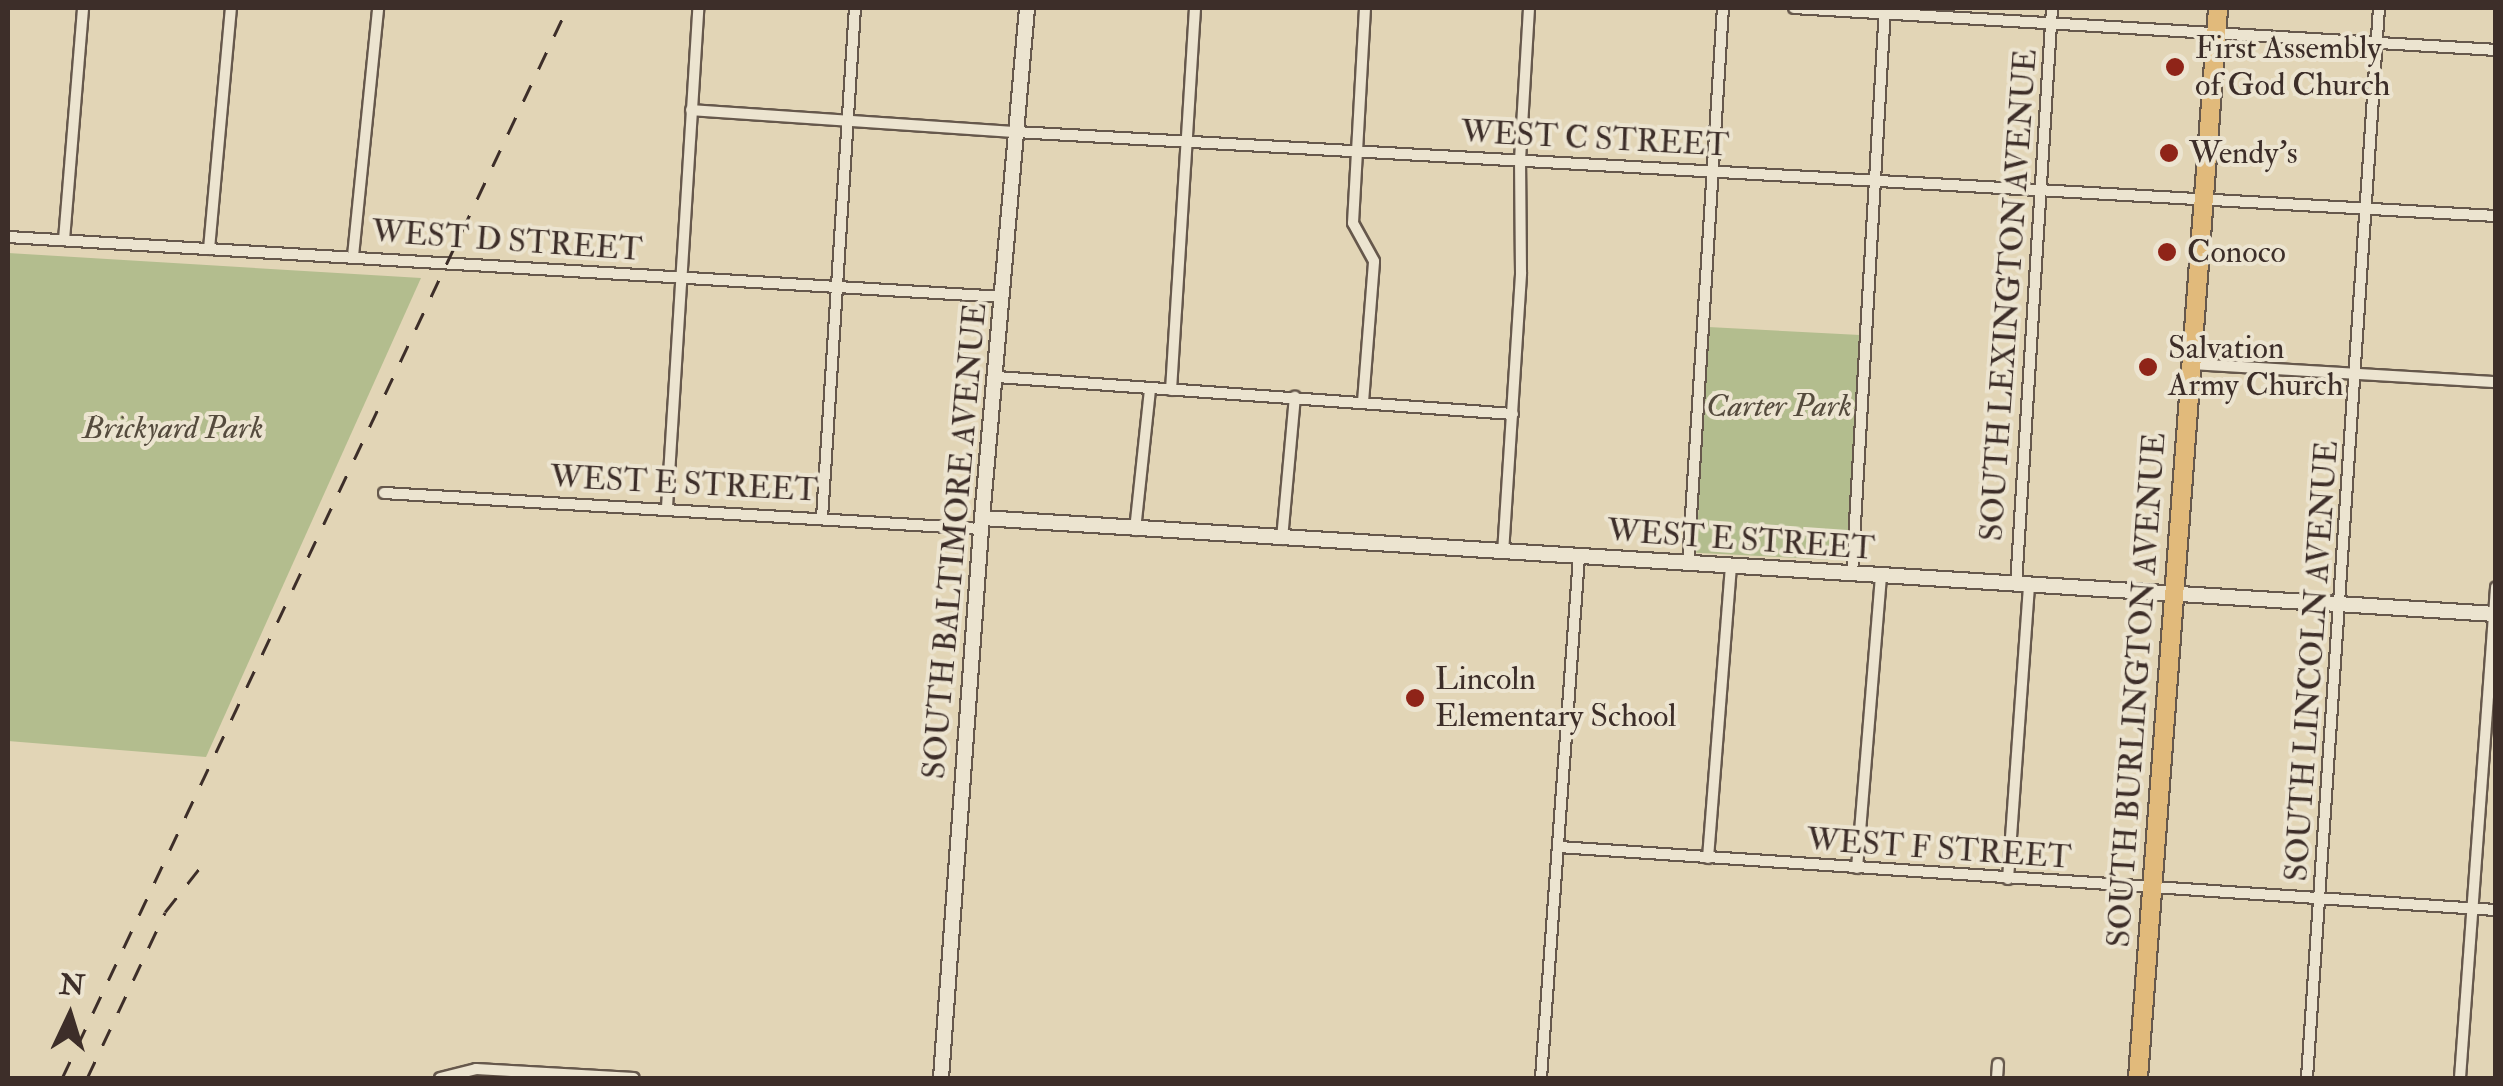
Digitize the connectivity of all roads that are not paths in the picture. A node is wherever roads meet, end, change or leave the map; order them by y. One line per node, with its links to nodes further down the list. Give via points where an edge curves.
1 (83, 8): 33 (street)
2 (231, 8): 34 (street)
3 (378, 8): 35 (street)
4 (698, 8): 20 (street)
5 (854, 8): 21 (street)
6 (1027, 8): 22 (street, SOUTH BALTIMORE AVENUE)
7 (1196, 8): 23 (street)
8 (1365, 8): 24 (street)
9 (1529, 8): 25 (street)
10 (1723, 8): 26 (street)
11 (1794, 8): 15 (street)
12 (2052, 8): 16 (street, SOUTH LEXINGTON AVENUE)
13 (2218, 8): 17 (highway, SOUTH BURLINGTON AVENUE)
14 (2379, 8): 18 (street, SOUTH LINCOLN AVENUE)
15 (1885, 10): 16 (street); 27 (street)
16 (2051, 23): 17 (street); 28 (street, SOUTH LEXINGTON AVENUE)
17 (2216, 34): 18 (street); 29 (highway, SOUTH BURLINGTON AVENUE)
18 (2377, 44): 19 (street); 30 (street, SOUTH LINCOLN AVENUE)
19 (2496, 50)
20 (691, 110): 21 (street, WEST C STREET); 36 (street)
21 (848, 121): 22 (street, WEST C STREET); 37 (street)
22 (1016, 132): 23 (street, WEST C STREET); 38 (street, SOUTH BALTIMORE AVENUE)
23 (1188, 142): 24 (street, WEST C STREET); 44 (street)
24 (1356, 151): 25 (street, WEST C STREET); 46 (street, via 1353,223 1374,261)
25 (1520, 160): 26 (street, WEST C STREET); 47 (street)
26 (1715, 171): 27 (street, WEST C STREET); 56 (street)
27 (1876, 180): 28 (street, WEST C STREET); 58 (street)
28 (2041, 190): 29 (street, WEST C STREET); 60 (street, SOUTH LEXINGTON AVENUE)
29 (2204, 199): 30 (street, WEST C STREET); 39 (highway, SOUTH BURLINGTON AVENUE)
30 (2366, 208): 31 (street, WEST C STREET); 40 (street, SOUTH LINCOLN AVENUE)
31 (2496, 216)
32 (8, 237): 33 (street, WEST D STREET)
33 (64, 240): 34 (street, WEST D STREET)
34 (209, 249): 35 (street, WEST D STREET)
35 (353, 256): 36 (street, WEST D STREET)
36 (680, 278): 37 (street, WEST D STREET); 49 (street)
37 (837, 286): 38 (street, WEST D STREET); 50 (street)
38 (1003, 297): 41 (street, SOUTH BALTIMORE AVENUE)
39 (2192, 364): 40 (street); 62 (highway, SOUTH BURLINGTON AVENUE)
40 (2355, 373): 42 (street); 63 (street, SOUTH LINCOLN AVENUE)
41 (997, 378): 43 (street); 51 (street, SOUTH BALTIMORE AVENUE)
42 (2496, 382)
43 (1150, 389): 44 (street); 52 (street)
44 (1171, 390): 45 (street)
45 (1294, 397): 46 (street); 53 (street)
46 (1363, 402): 47 (street)
47 (1513, 414): 54 (street)
48 (384, 493): 49 (street, WEST E STREET)
49 (666, 508): 50 (street, WEST E STREET)
50 (822, 518): 51 (street, WEST E STREET)
51 (982, 524): 52 (street, WEST E STREET); 76 (street, SOUTH BALTIMORE AVENUE)
52 (1135, 530): 53 (street, WEST E STREET)
53 (1282, 538): 54 (street, WEST E STREET)
54 (1503, 553): 55 (street, WEST E STREET)
55 (1579, 557): 56 (street, WEST E STREET); 65 (street)
56 (1688, 564): 57 (street, WEST E STREET)
57 (1731, 567): 58 (street, WEST E STREET); 66 (street)
58 (1852, 575): 59 (street, WEST E STREET)
59 (1881, 576): 60 (street, WEST E STREET); 67 (street)
60 (2023, 585): 62 (street, WEST E STREET); 68 (street, SOUTH LEXINGTON AVENUE)
61 (2496, 587): 64 (street)
62 (2175, 595): 63 (street, WEST E STREET); 69 (highway, SOUTH BURLINGTON AVENUE)
63 (2341, 605): 64 (street, WEST E STREET); 70 (street, SOUTH LINCOLN AVENUE)
64 (2494, 614): 71 (street)
65 (1559, 847): 66 (street, WEST F STREET); 77 (street)
66 (1708, 858): 67 (street, WEST F STREET)
67 (1857, 868): 68 (street, WEST F STREET)
68 (2008, 879): 69 (street, WEST F STREET)
69 (2152, 890): 70 (street, WEST F STREET); 79 (highway, SOUTH BURLINGTON AVENUE)
70 (2321, 900): 71 (street, WEST F STREET); 80 (street, SOUTH LINCOLN AVENUE)
71 (2472, 909): 72 (street, WEST F STREET); 81 (street)
72 (2496, 910)
73 (1998, 1064): 78 (street)
74 (440, 1078): 75 (street, via 476,1069)
75 (634, 1078)
76 (941, 1078)
77 (1541, 1078)
78 (1998, 1078)
79 (2138, 1078)
80 (2306, 1078)
81 (2460, 1078)

